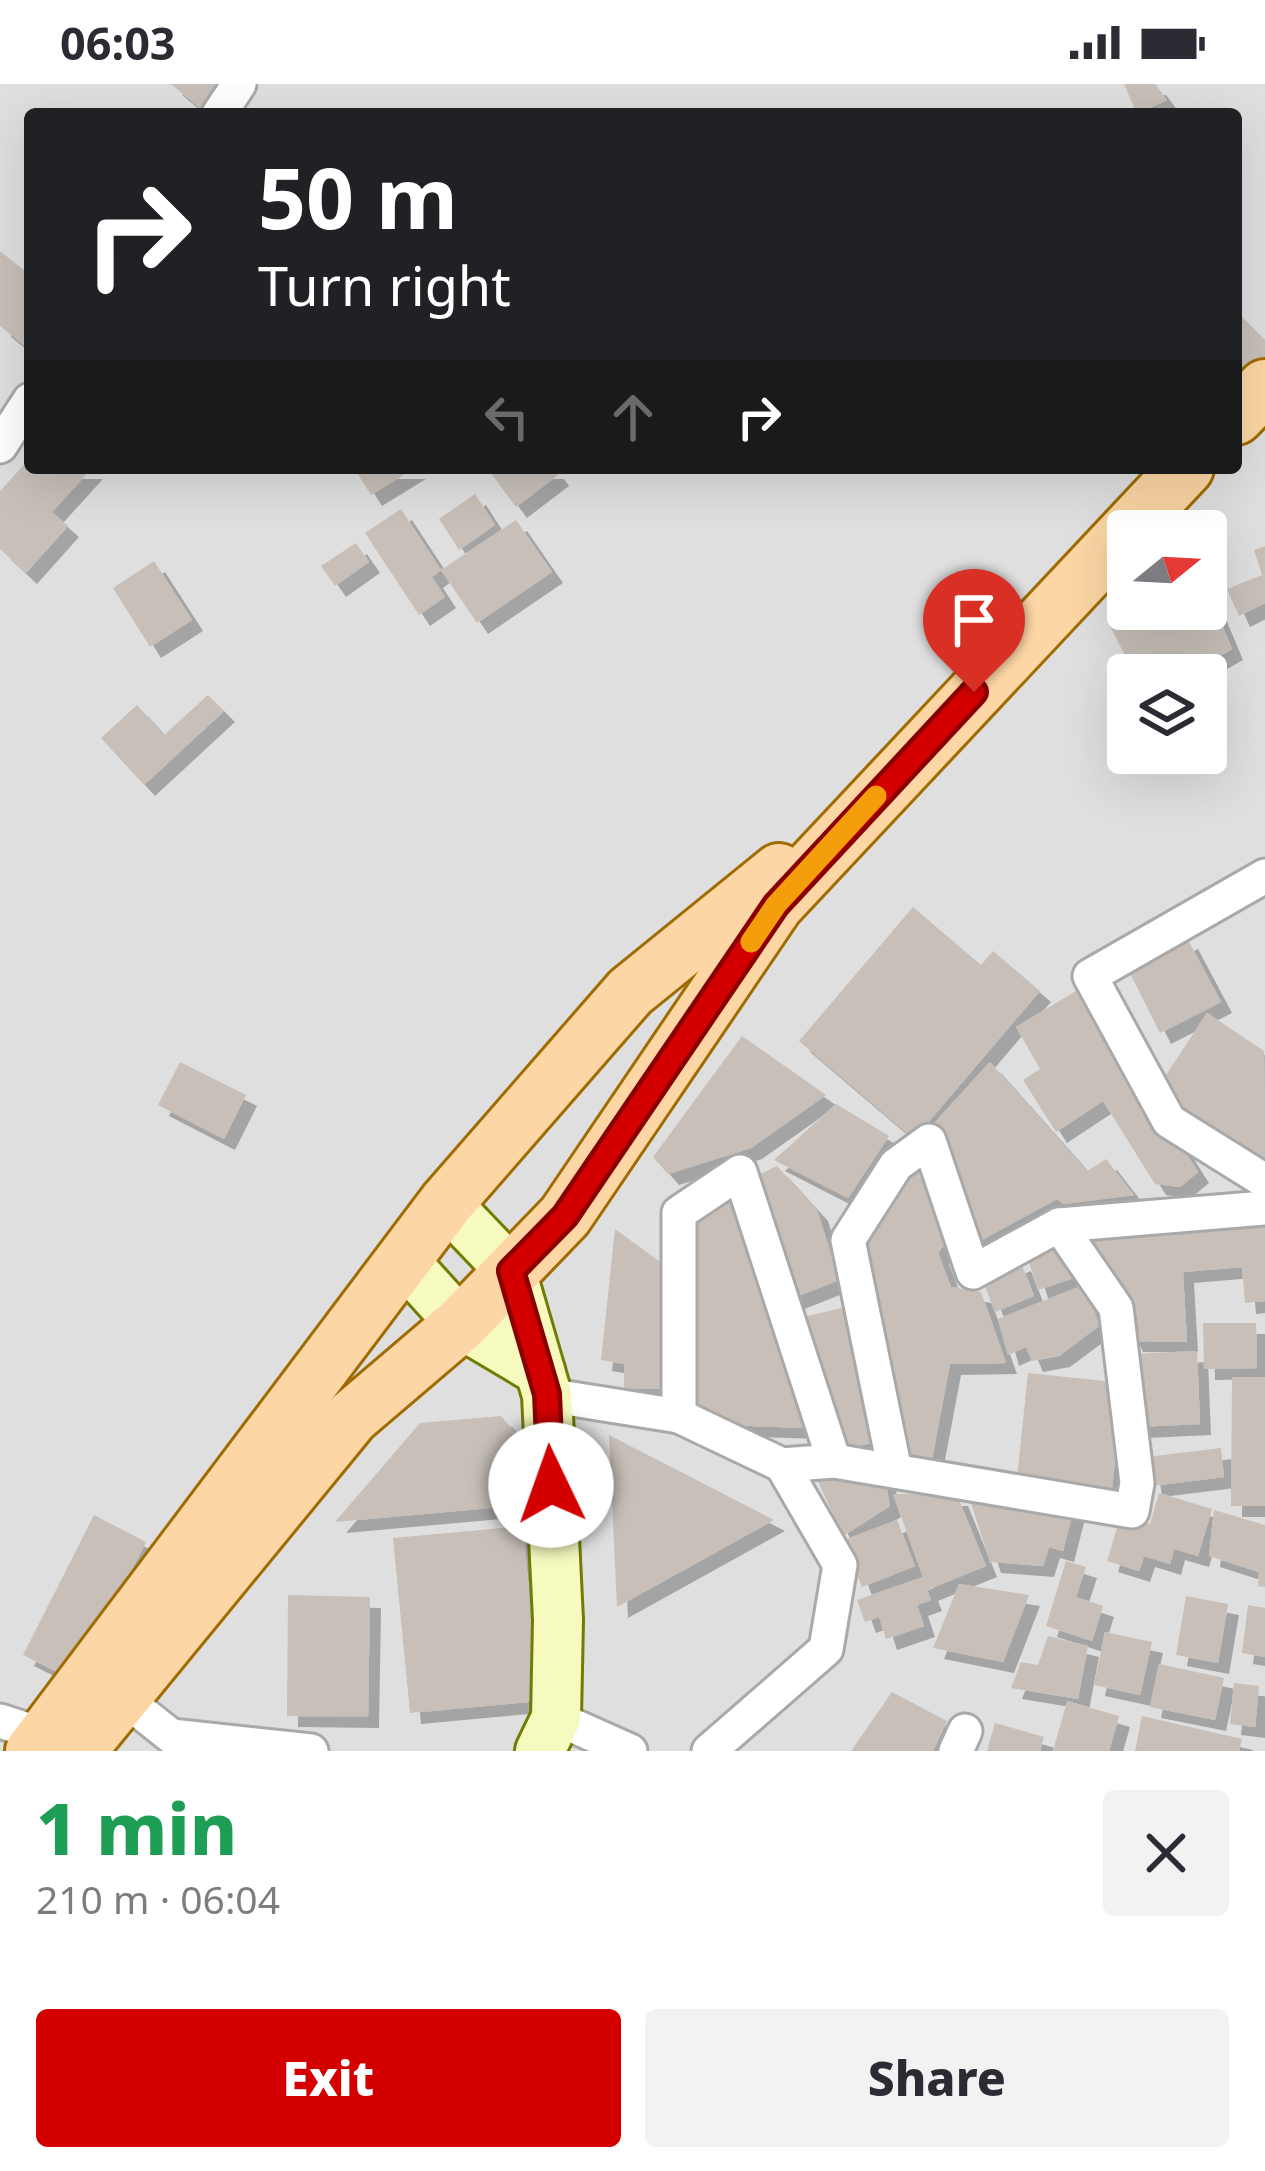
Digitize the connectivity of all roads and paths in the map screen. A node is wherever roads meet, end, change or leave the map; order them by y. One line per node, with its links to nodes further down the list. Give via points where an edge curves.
1 (1265, 387): 3 (main road)
2 (24, 409): 4 (street)
3 (1242, 411)
4 (0, 446)
5 (1180, 474): 6 (main road)
6 (888, 783): 9 (main road, via 629,992); 13 (main road, via 776,905 565,1216)
7 (1265, 876): 8 (street, via 1090,976 1168,1121)
8 (1265, 1181)
9 (446, 1203): 12 (main road); 13 (main road)
10 (1265, 1208): 11 (street)
11 (1059, 1226): 19 (street, via 1116,1308 1137,1483 1132,1511); 19 (street, via 973,1272 929,1141 896,1165 848,1240)
12 (404, 1261): 14 (main road); 22 (main road)
13 (511, 1271): 14 (main road); 15 (main road)
14 (460, 1324): 15 (main road); 20 (main road, via 352,1417)
15 (543, 1383): 16 (street); 21 (main road, via 558,1620)
16 (679, 1417): 17 (street, via 679,1213 740,1172); 18 (street)
17 (834, 1461): 18 (street); 19 (street)
18 (782, 1465): 25 (street, via 840,1564 826,1649)
19 (895, 1471)
20 (122, 1697): 22 (main road); 23 (street, via 171,1736)
21 (548, 1735): 24 (street)
22 (39, 1740)
23 (311, 1751)
24 (630, 1751)
25 (709, 1751)

